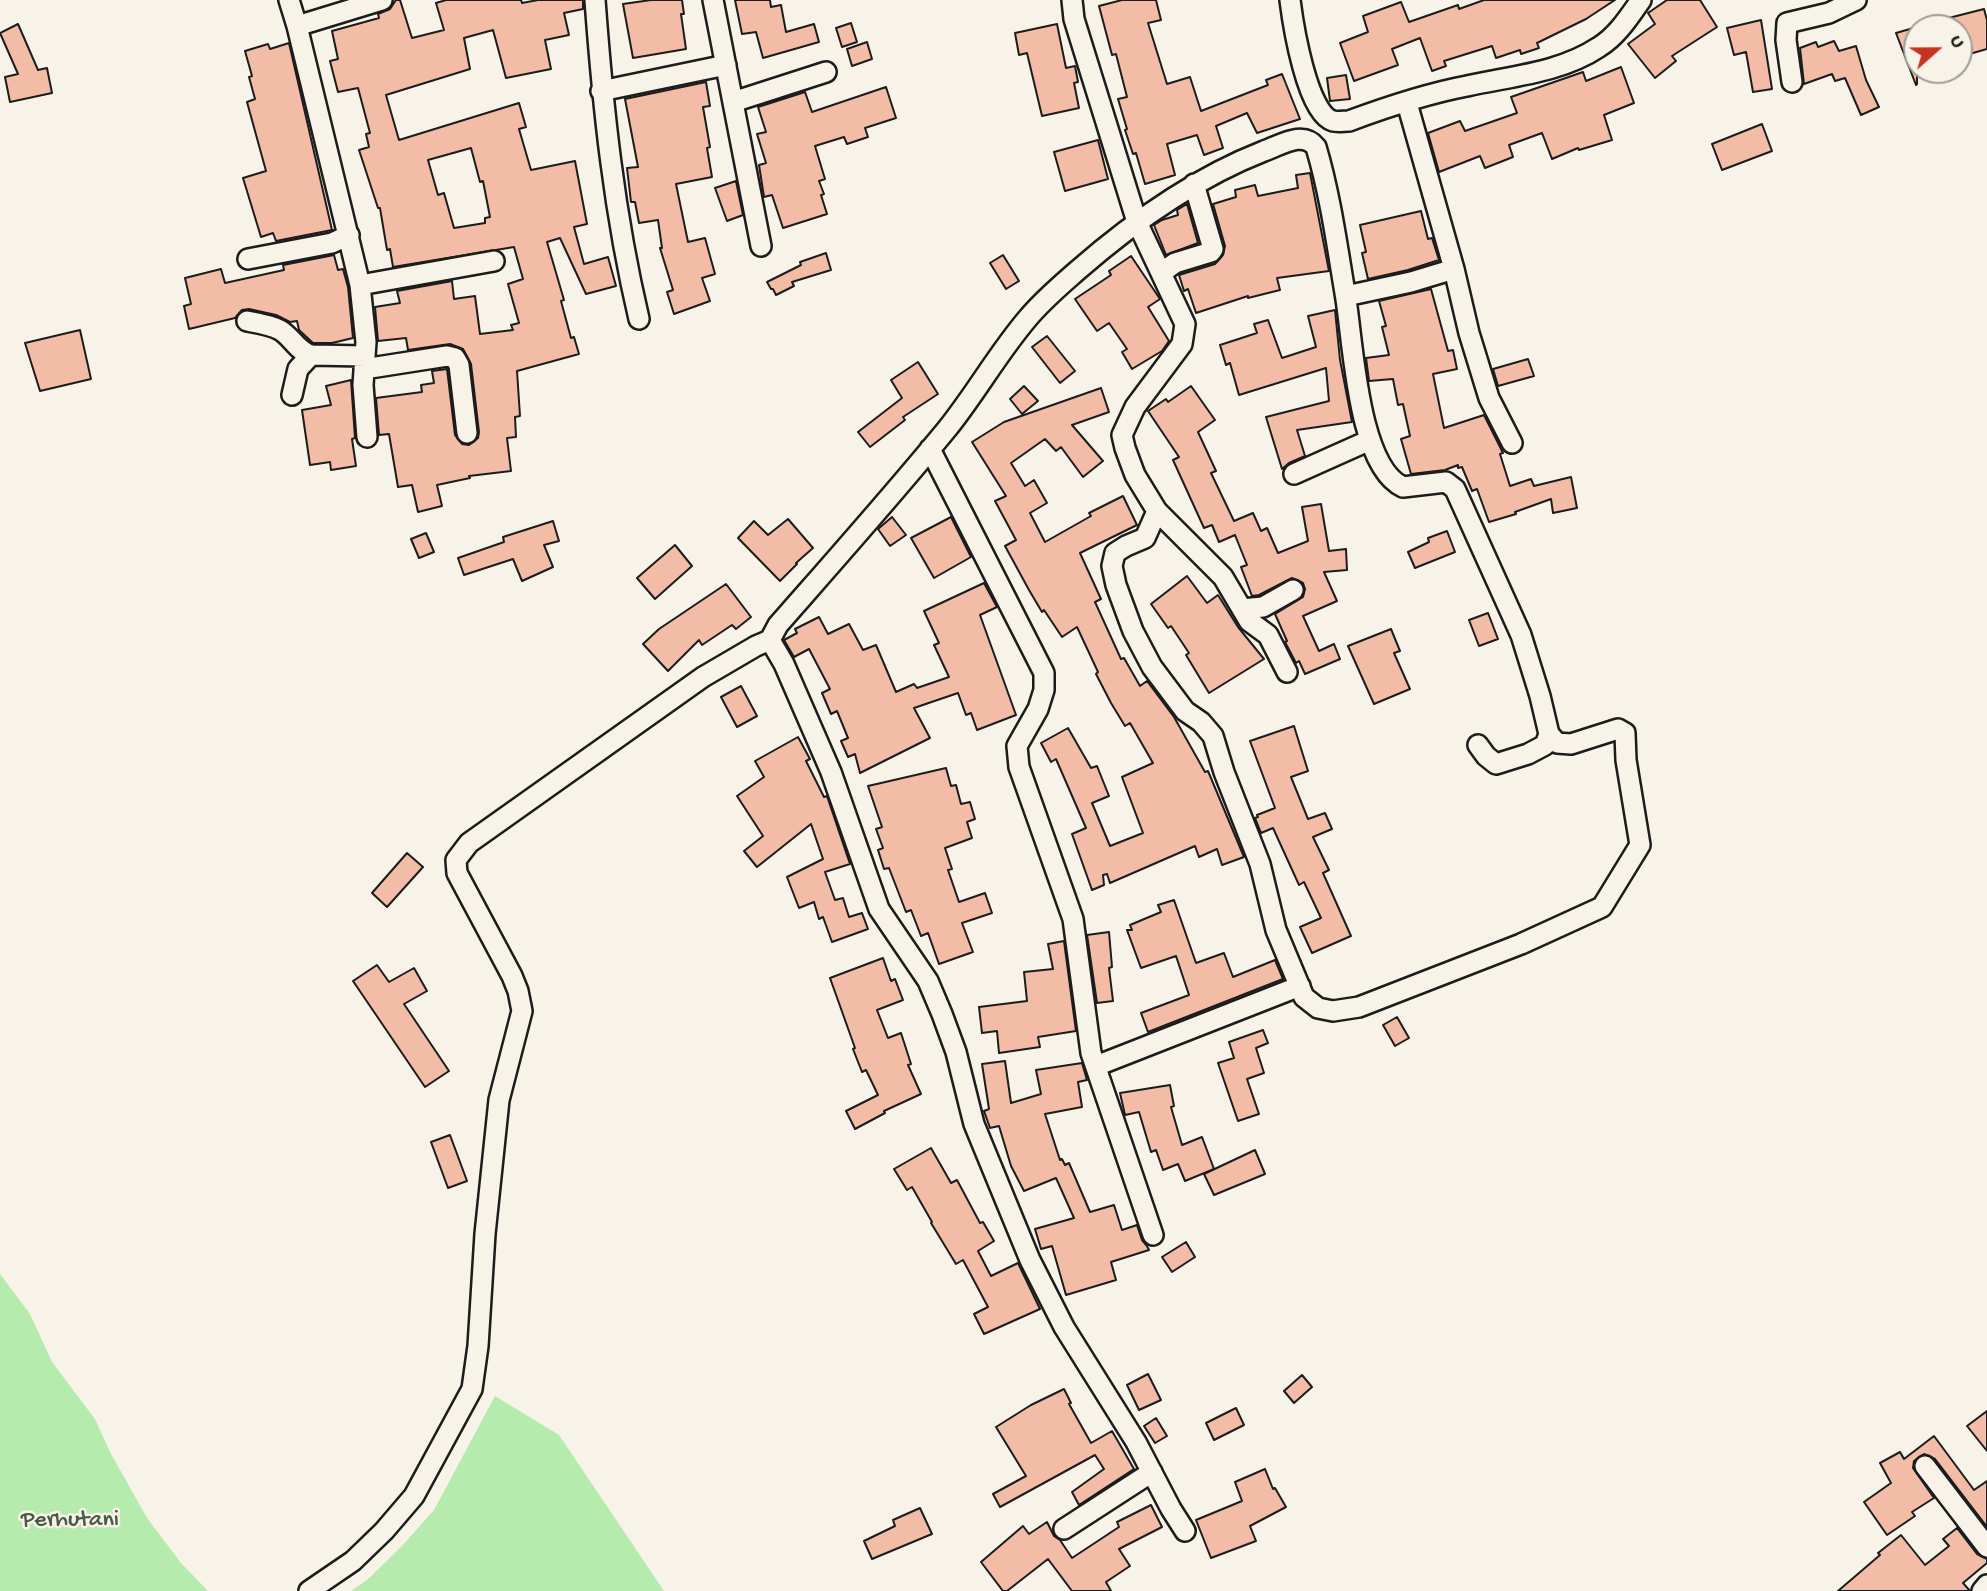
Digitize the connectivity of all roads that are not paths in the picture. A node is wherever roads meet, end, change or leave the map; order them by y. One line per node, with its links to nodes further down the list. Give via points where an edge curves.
1 (289, 0): 9 (street)
2 (382, 0): 9 (street)
3 (595, 0): 13 (street)
4 (713, 0): 10 (street)
5 (1072, 0): 17 (street, via 1077,31)
6 (1290, 0): 15 (street, via 1298,52 1322,114 1332,121 1349,121)
7 (1642, 0): 15 (street, via 1617,33 1584,56 1544,71 1463,86)
8 (1856, 0): 12 (street, via 1829,13 1787,23)
9 (297, 26): 18 (street)
10 (726, 65): 13 (street); 14 (street)
11 (826, 72): 14 (street)
12 (1792, 82)
13 (601, 90): 26 (street, via 614,202)
14 (733, 102): 19 (street)
15 (1407, 103): 22 (street)
16 (1194, 184): 17 (street); 23 (street, via 1213,249); 25 (street, via 1300,138 1312,141 1324,179)
17 (1138, 222): 23 (street); 35 (street, via 1030,316)
18 (349, 235): 20 (street, via 332,243); 24 (street)
19 (761, 246)
20 (248, 259)
21 (494, 261): 24 (street)
22 (1454, 269): 25 (street); 34 (street, via 1489,398)
23 (1161, 273): 37 (street, via 1185,324 1185,338 1135,407 1122,435 1135,475)
24 (360, 285): 29 (street)
25 (1346, 296): 33 (street)
26 (639, 318)
27 (247, 321): 28 (street, via 278,328 302,353)
28 (311, 355): 29 (street); 30 (street, via 298,369)
29 (364, 362): 31 (street, via 456,358); 32 (street)
30 (292, 395)
31 (467, 433)
32 (367, 437)
33 (1370, 440): 36 (street); 42 (street, via 1398,485 1446,482 1455,489 1521,635)
34 (1512, 443)
35 (930, 449): 40 (street); 45 (street, via 1044,673 1038,709 1017,746 1019,767 1073,919)
36 (1294, 474)
37 (1157, 511): 39 (street, via 1223,578); 44 (street, via 1145,538 1115,553 1116,585 1152,667 1185,711 1213,736 1260,864 1276,930)
38 (1293, 590): 39 (street, via 1263,607)
39 (1242, 609): 41 (street, via 1249,621 1268,635)
40 (770, 640): 48 (street, via 819,741 879,909 928,981 943,1014 974,1124 1030,1260 1064,1328); 53 (street, via 703,677 629,727 469,843 456,860 457,873 519,991 522,1011 499,1100 472,1389 414,1496 353,1561)
41 (1287, 672)
42 (1549, 734): 43 (street, via 1545,745 1496,764); 44 (street, via 1557,743 1571,744 1618,729 1625,733 1640,845 1602,907 1359,1007 1318,1008 1304,997)
43 (1478, 745)
44 (1300, 986): 45 (street)
45 (1096, 1066): 46 (street)
46 (1153, 1235)
47 (1925, 1466): 51 (street)
48 (1152, 1472): 49 (street); 50 (street)
49 (1064, 1529)
50 (1185, 1531)
51 (1987, 1546)
52 (1987, 1585): 54 (street)
53 (309, 1591)
54 (1982, 1591)

